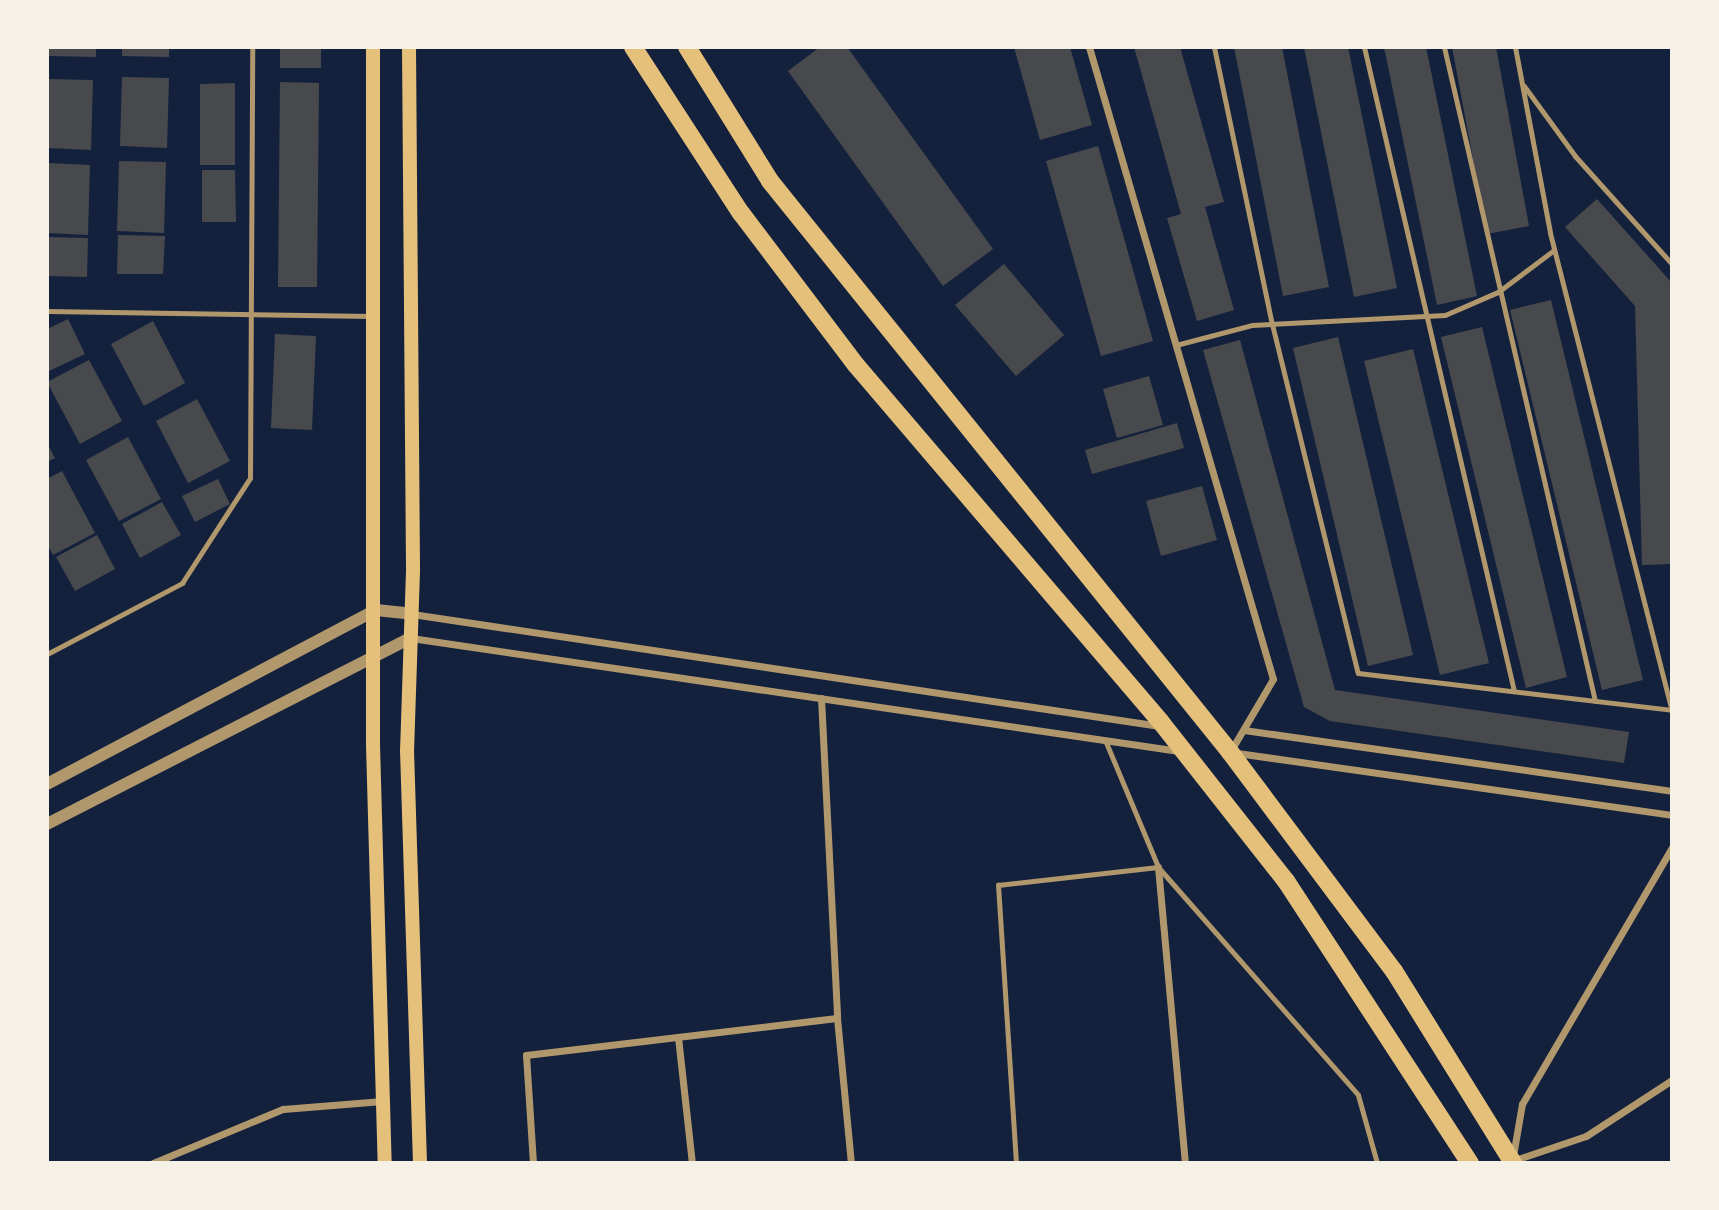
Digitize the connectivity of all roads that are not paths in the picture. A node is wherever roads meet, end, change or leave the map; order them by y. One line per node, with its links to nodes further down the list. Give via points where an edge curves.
1 (252, 47): 16 (lane)
2 (373, 47): 17 (main road)
3 (409, 47): 22 (main road)
4 (633, 47): 30 (main road, via 741,213 856,365)
5 (687, 47): 34 (main road, via 778,192)
6 (1089, 47): 20 (street)
7 (1214, 47): 19 (lane)
8 (1364, 47): 18 (lane)
9 (1444, 47): 14 (lane)
10 (1516, 47): 11 (lane)
11 (1522, 83): 12 (lane); 13 (lane, via 1576,156)
12 (1554, 250): 14 (lane); 29 (lane)
13 (1672, 264)
14 (1501, 290): 18 (lane); 28 (lane)
15 (47, 311): 16 (lane)
16 (254, 314): 17 (lane); 25 (lane, via 250,478 182,583)
17 (375, 316): 21 (main road)
18 (1425, 319): 19 (lane); 26 (lane)
19 (1272, 324): 20 (lane); 26 (lane, via 1358,673)
20 (1176, 345): 31 (street, via 1273,679)
21 (376, 610): 22 (street); 24 (main road); 35 (street)
22 (412, 614): 23 (main road); 30 (street)
23 (411, 638): 24 (street); 27 (street); 48 (main road, via 407,750)
24 (375, 651): 38 (street); 44 (main road)
25 (47, 654)
26 (1514, 691): 28 (lane)
27 (821, 698): 32 (street); 41 (street)
28 (1595, 701): 29 (lane)
29 (1672, 710)
30 (1165, 726): 33 (main road)
31 (1244, 730): 34 (street); 36 (street)
32 (1105, 740): 33 (street); 40 (lane)
33 (1185, 752): 55 (main road, via 1286,881)
34 (1230, 752): 37 (street); 45 (main road, via 1394,971)
35 (47, 784)
36 (1672, 791)
37 (1672, 815)
38 (47, 824)
39 (1672, 847): 45 (street, via 1522,1104)
40 (1158, 867): 52 (lane, via 998,885); 53 (street); 54 (lane, via 1358,1095)
41 (837, 1018): 42 (street); 51 (street)
42 (678, 1037): 49 (street, via 526,1055); 50 (street)
43 (1672, 1080): 45 (street, via 1586,1136)
44 (383, 1101): 46 (street, via 283,1109); 47 (main road)
45 (1512, 1162)
46 (153, 1163)
47 (385, 1163)
48 (421, 1163)
49 (533, 1163)
50 (692, 1163)
51 (851, 1163)
52 (1016, 1163)
53 (1185, 1163)
54 (1377, 1163)
55 (1470, 1163)

